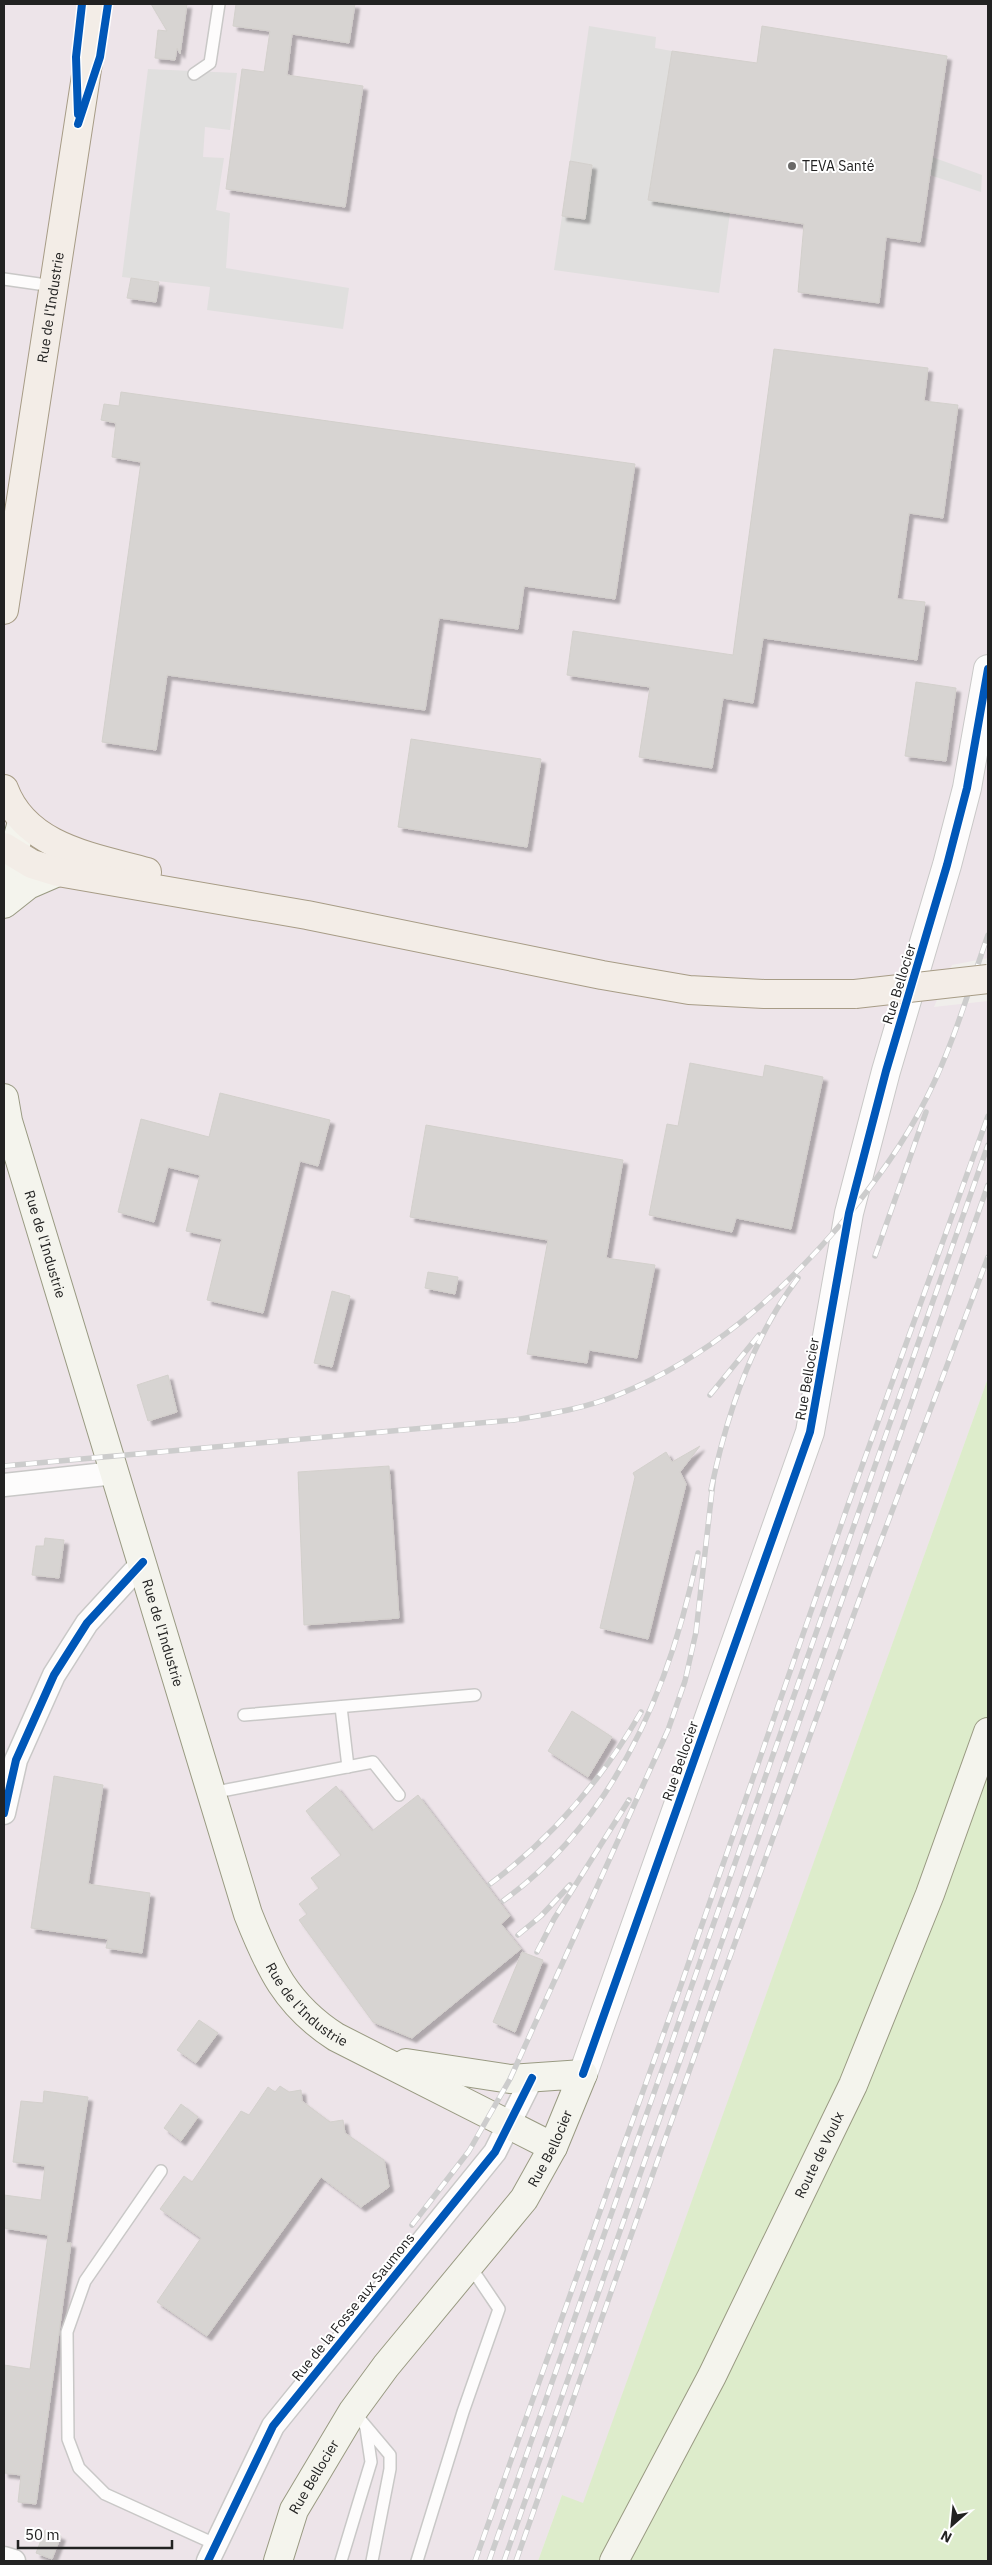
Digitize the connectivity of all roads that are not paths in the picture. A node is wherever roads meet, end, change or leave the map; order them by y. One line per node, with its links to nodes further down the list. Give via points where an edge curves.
1 (97, 4): 5 (main road, Rue de l'Industrie)
2 (219, 4): 3 (lane, via 210,63)
3 (194, 74)
4 (4, 279): 5 (lane)
5 (54, 286): 6 (main road, Rue de l'Industrie)
6 (4, 610)
7 (988, 669): 28 (street, Rue Bellocier, via 967,788 886,1071 850,1213 810,1432)
8 (4, 789): 9 (main road)
9 (11, 840): 10 (main road, via 32,864); 11 (main road); 13 (main road, via 49,840 74,852)
10 (58, 872): 12 (main road, via 28,885); 13 (main road)
11 (4, 888)
12 (4, 904)
13 (307, 915): 14 (main road, bridge, via 602,976 689,990 855,994)
14 (988, 979)
15 (4, 1098): 16 (main road, Rue de l'Industrie, via 8,1121)
16 (115, 1473): 17 (street); 18 (main road, Rue de l'Industrie)
17 (4, 1485)
18 (143, 1562): 24 (main road, Rue de l'Industrie); 26 (street, via 87,1623 54,1674 16,1760)
19 (475, 1695): 20 (lane)
20 (341, 1707): 21 (lane); 23 (lane)
21 (244, 1715)
22 (988, 1732): 42 (main road, Route de Voulx, via 930,1894 853,2085 712,2376)
23 (348, 1767): 24 (lane); 25 (lane, via 373,1762)
24 (211, 1793): 27 (main road, Rue de l'Industrie, via 248,1914 265,1958 285,1991 316,2024)
25 (399, 1795)
26 (4, 1814)
27 (380, 2058): 29 (main road, via 510,2079); 30 (main road)
28 (583, 2074): 29 (main road); 31 (main road, Rue Bellocier)
29 (532, 2078): 30 (street, Rue de la Fosse aux Saumons)
30 (509, 2124): 31 (main road); 35 (street, Rue de la Fosse aux Saumons, via 495,2152 273,2426)
31 (553, 2146): 33 (main road, Rue Bellocier, via 524,2199)
32 (161, 2171): 35 (lane, via 85,2281 67,2332 68,2439 79,2468 105,2494)
33 (470, 2266): 34 (main road, Rue Bellocier, via 386,2366); 41 (lane, via 499,2310 463,2412)
34 (359, 2419): 38 (main road, Rue Bellocier, via 294,2510); 39 (lane, via 372,2462); 40 (lane, via 390,2454)
35 (212, 2553)
36 (4, 2558): 37 (street)
37 (14, 2561)
38 (278, 2561)
39 (341, 2561)
40 (372, 2561)
41 (417, 2561)
42 (614, 2561)

